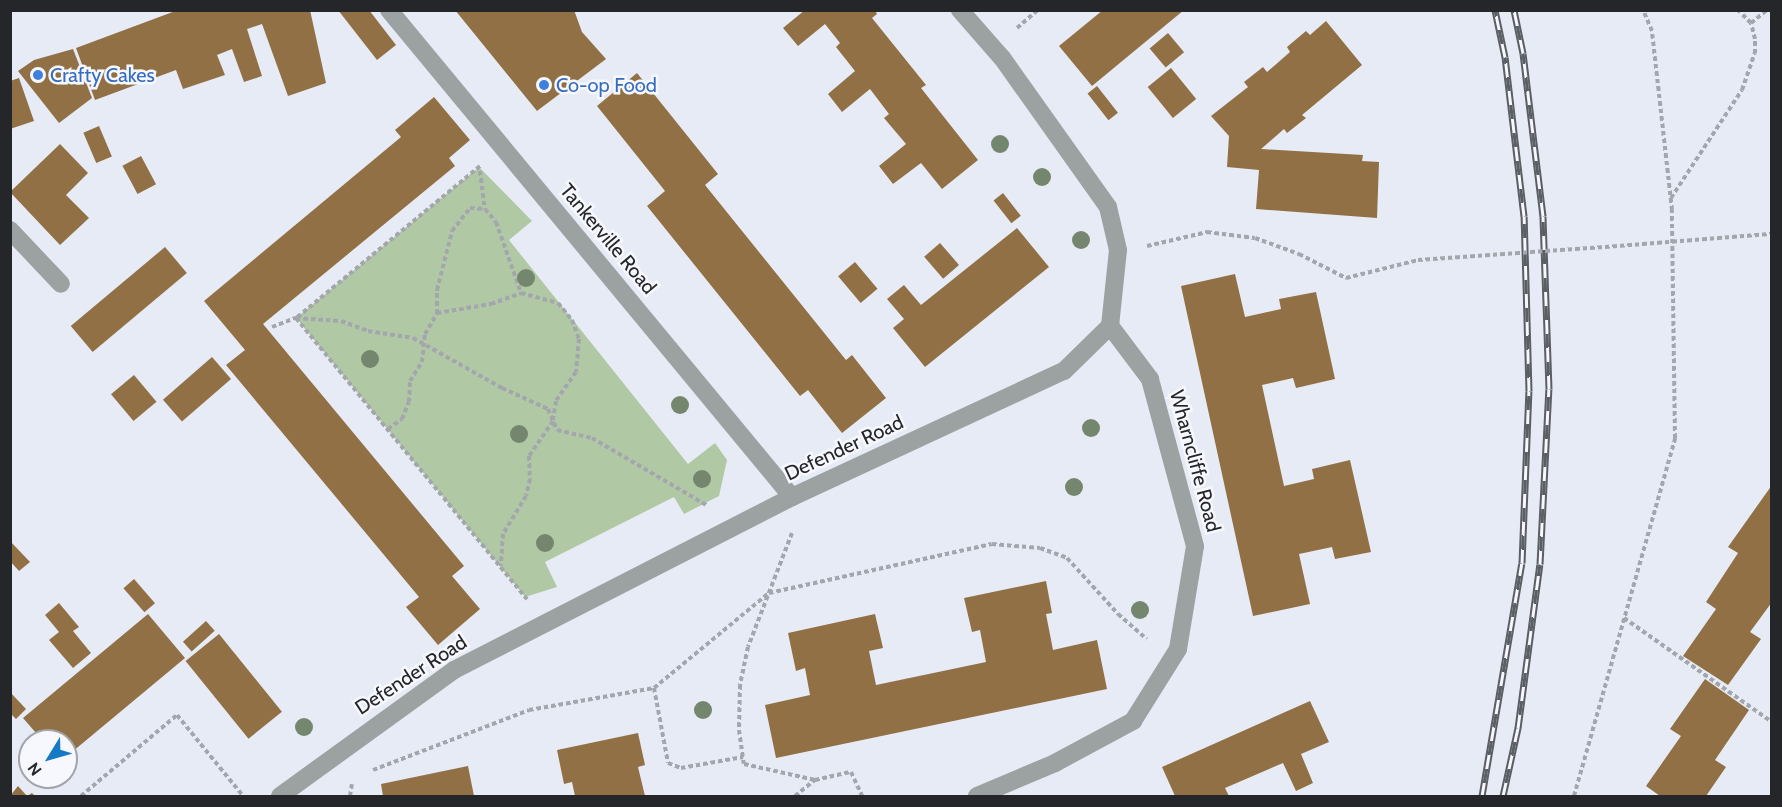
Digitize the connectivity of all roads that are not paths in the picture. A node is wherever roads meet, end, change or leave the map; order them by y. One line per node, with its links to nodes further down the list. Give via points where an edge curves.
1 (389, 10): 6 (street, Tankerville Road)
2 (960, 10): 5 (street, via 1002,58 1108,207 1118,250)
3 (10, 230): 4 (street)
4 (60, 284)
5 (1110, 326): 6 (street, Defender Road, via 1064,371); 8 (street, Wharncliffe Road, via 1150,379 1196,546 1178,649 1133,720 1055,763)
6 (800, 493): 7 (street, Defender Road, via 454,670)
7 (280, 796)
8 (977, 796)

